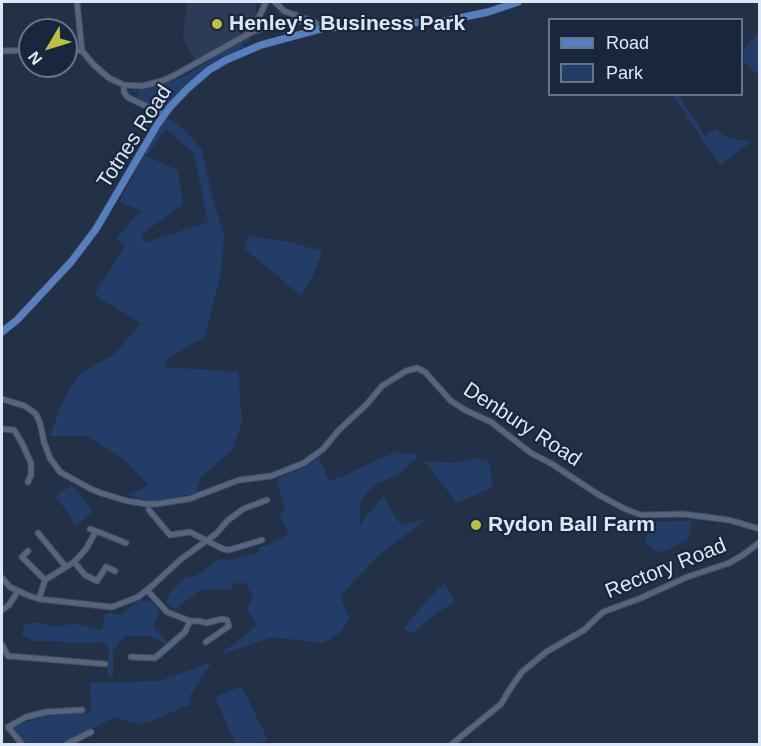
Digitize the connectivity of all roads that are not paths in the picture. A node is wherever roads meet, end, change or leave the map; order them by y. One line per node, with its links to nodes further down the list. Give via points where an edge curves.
1 (77, 2): 11 (street)
2 (266, 2): 7 (street)
3 (276, 2): 5 (street, via 284,11)
4 (518, 2): 6 (main road, Totnes Road, via 445,21)
5 (309, 20): 6 (street); 7 (street, via 279,23)
6 (324, 28): 13 (main road, Totnes Road, via 277,39 226,60 191,84)
7 (252, 32): 12 (street, via 162,81)
8 (18, 50): 10 (street)
9 (78, 50): 11 (street)
10 (2, 51)
11 (82, 51): 12 (street, via 109,78)
12 (124, 85): 13 (street, via 127,97)
13 (165, 115): 14 (main road, Totnes Road, via 90,237 25,312)
14 (2, 332)
15 (2, 399): 20 (street, Denbury Road, via 36,414 50,458 60,472 101,493 156,504 189,500 239,480 271,476 304,463 323,449 382,386 417,368 451,401 491,422 531,453 625,509 641,515 683,514 729,520)
16 (2, 429): 17 (street, via 14,430 22,443 31,463)
17 (28, 482)
18 (267, 500): 23 (street, via 243,509)
19 (149, 510): 23 (street, via 170,535 190,532)
20 (759, 529)
21 (38, 533): 28 (street)
22 (262, 540): 23 (street, via 229,550)
23 (206, 542): 32 (street)
24 (759, 542): 49 (street, Rectory Road, via 729,563 603,612 584,630 546,651 522,672 501,704)
25 (126, 543): 27 (street, via 93,530 83,553)
26 (28, 551): 31 (street, via 22,557)
27 (74, 562): 28 (street); 29 (street, via 85,575 97,581 106,567)
28 (66, 567): 31 (street)
29 (115, 571)
30 (2, 578): 33 (street)
31 (45, 579): 34 (street)
32 (147, 590): 34 (street, via 112,608); 36 (street, via 167,612)
33 (18, 591): 34 (street); 35 (street)
34 (39, 599)
35 (2, 610)
36 (190, 621): 38 (street, via 226,620 229,626); 42 (street, via 185,632 156,658)
37 (210, 631): 38 (street)
38 (216, 636): 39 (street)
39 (206, 642)
40 (2, 645): 41 (street)
41 (8, 656): 43 (street); 44 (street)
42 (131, 657)
43 (2, 661)
44 (105, 664)
45 (82, 710): 47 (street, via 46,712 8,727)
46 (91, 732): 48 (street)
47 (22, 744)
48 (67, 744)
49 (452, 744)

